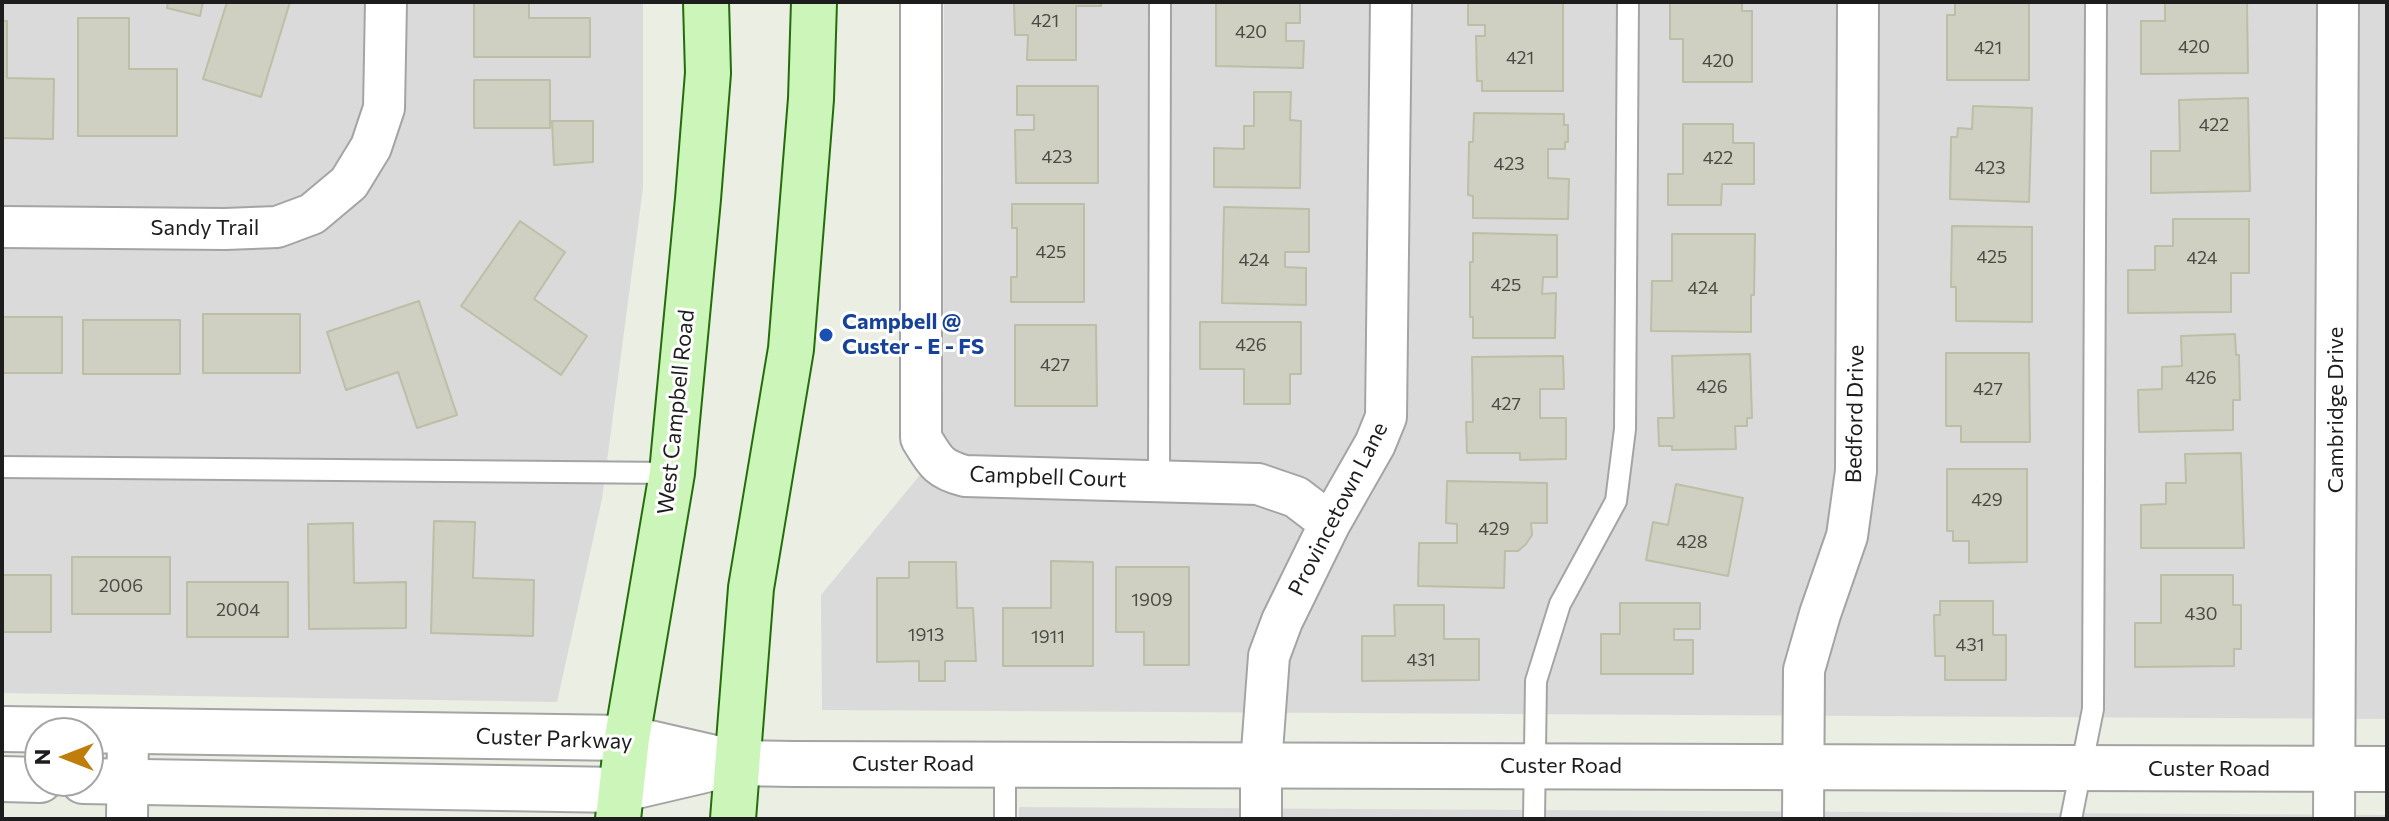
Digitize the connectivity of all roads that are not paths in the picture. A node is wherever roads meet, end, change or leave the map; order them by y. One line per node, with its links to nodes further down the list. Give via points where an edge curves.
1 (386, 2): 11 (street, Sandy Trail, via 384,108 371,147 349,183 312,214 264,228)
2 (706, 2): 13 (main road, West Campbell Road, via 708,73)
3 (814, 2): 19 (main road, via 791,349 751,588)
4 (921, 2): 14 (street, Campbell Court, via 921,438 937,465 965,476)
5 (1160, 2): 14 (lane)
6 (1391, 2): 15 (street, Provincetown Lane, via 1386,417)
7 (1628, 2): 22 (lane, via 1625,429 1616,501 1560,604 1536,681)
8 (1858, 2): 23 (street, Bedford Drive, via 1856,471 1847,536 1804,670)
9 (2096, 2): 24 (lane, via 2093,709)
10 (2338, 2): 25 (street, Cambridge Drive)
11 (2, 227)
12 (2, 467): 13 (lane)
13 (672, 473): 18 (main road, West Campbell Road)
14 (1159, 480): 15 (street, Campbell Court, via 1258,484 1296,497)
15 (1330, 523): 21 (street, Provincetown Lane, via 1269,656)
16 (2, 729): 17 (street, Custer Parkway)
17 (128, 730): 18 (street, Custer Parkway); 30 (street)
18 (627, 738): 19 (street, Custer Parkway); 31 (main road, West Campbell Road)
19 (736, 763): 20 (street, Custer Road); 31 (street, Custer Parkway); 32 (main road)
20 (1005, 764): 21 (street, Custer Road); 33 (lane)
21 (1261, 765): 22 (street, Custer Road); 34 (street, Provincetown Lane)
22 (1533, 766): 23 (street, Custer Road); 35 (lane)
23 (1803, 767): 24 (street, Custer Road); 36 (street, Bedford Drive)
24 (2082, 768): 25 (street, Custer Road); 37 (lane)
25 (2334, 769): 26 (street, Custer Road); 38 (street, Cambridge Drive)
26 (2387, 769)
27 (2, 779): 28 (street)
28 (24, 780)
29 (104, 790): 30 (street, Custer Parkway)
30 (127, 800): 31 (street, Custer Parkway)
31 (619, 804)
32 (733, 819)
33 (1005, 819)
34 (1261, 819)
35 (1534, 819)
36 (1803, 819)
37 (2071, 819)
38 (2334, 819)

